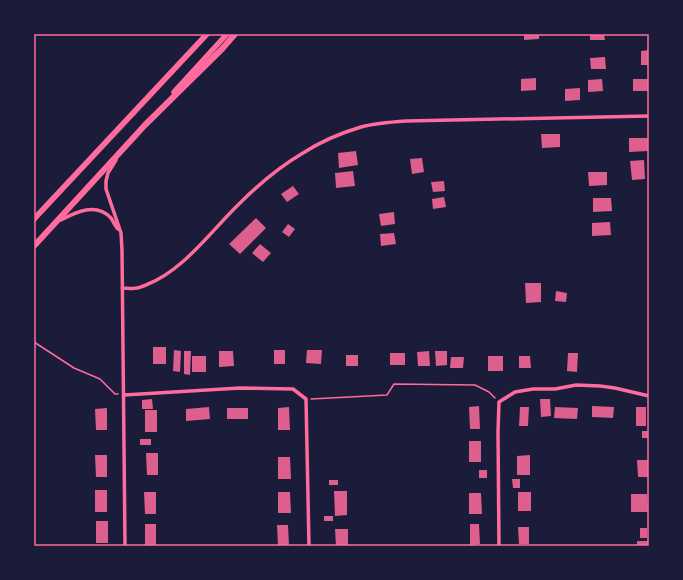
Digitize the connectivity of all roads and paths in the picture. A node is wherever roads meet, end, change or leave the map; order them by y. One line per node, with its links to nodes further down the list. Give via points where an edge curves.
1 (207, 34): 7 (main road)
2 (227, 34): 5 (main road)
3 (236, 34): 5 (highway)
4 (649, 116): 11 (street, via 406,121 362,127 343,133 303,152 271,176 238,204 191,254 168,274 138,288)
5 (144, 125): 6 (highway)
6 (121, 151): 8 (highway); 9 (street, via 108,173 106,189)
7 (34, 219)
8 (57, 222): 9 (street, via 77,211 95,210 110,218); 10 (highway)
9 (121, 233): 11 (street)
10 (34, 246)
11 (122, 288): 13 (street)
12 (34, 342): 13 (path, via 74,368 100,379 115,394)
13 (124, 395): 15 (street, via 240,388 293,389); 17 (street)
14 (649, 396): 16 (street, via 615,388 576,384 555,389 515,392)
15 (306, 399): 16 (path, via 387,395 394,384 475,385 489,392); 18 (street)
16 (499, 402): 19 (street)
17 (125, 546)
18 (309, 546)
19 (499, 546)

